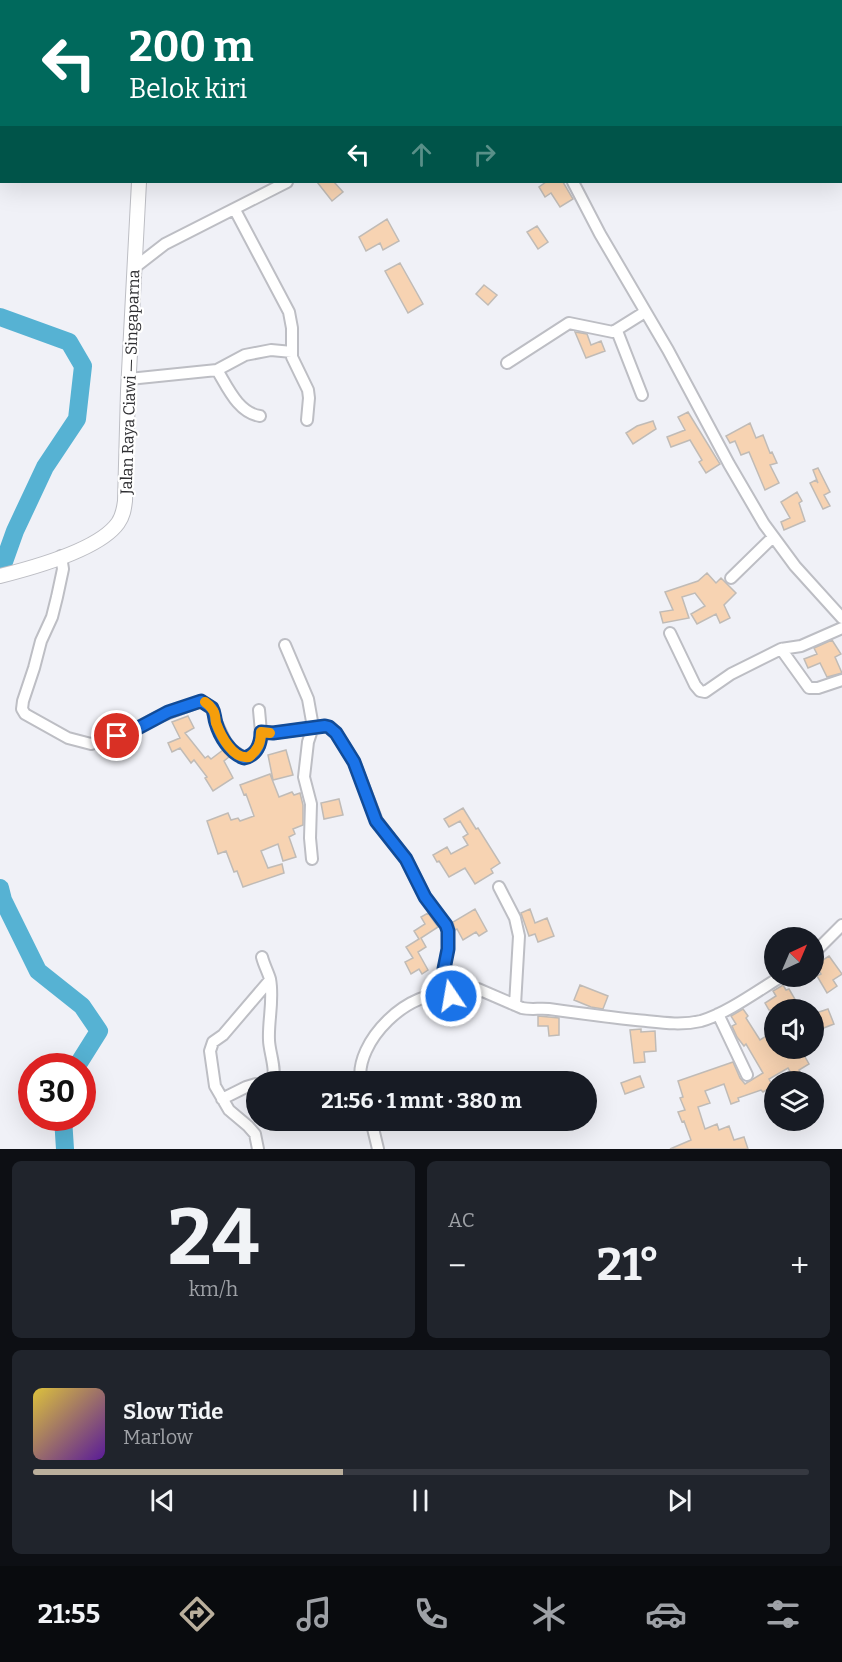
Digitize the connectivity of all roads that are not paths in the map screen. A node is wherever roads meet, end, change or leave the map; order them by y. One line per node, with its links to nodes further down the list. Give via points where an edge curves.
1 (139, 183): 5 (main road, Jalan Raya Ciawi — Singaparna)
2 (285, 183): 4 (street)
3 (574, 183): 6 (street)
4 (235, 210): 5 (street, via 165,244); 8 (street, via 289,312)
5 (134, 268): 11 (main road, Jalan Raya Ciawi — Singaparna)
6 (645, 312): 7 (street); 15 (street)
7 (617, 331): 9 (street, via 568,323); 12 (street)
8 (292, 352): 10 (street, via 271,350 245,355); 14 (street, via 308,390)
9 (507, 363)
10 (217, 370): 11 (street); 13 (street, via 235,400 249,413)
11 (129, 379): 16 (main road, Jalan Raya Ciawi — Singaparna, via 123,515 105,536)
12 (642, 395)
13 (260, 416)
14 (307, 420)
15 (773, 537): 18 (street); 19 (street)
16 (61, 556): 17 (main road, Jalan Raya Ciawi — Singaparna); 27 (street, via 59,589 23,701 25,714 68,738 91,744 201,701 212,708 225,741 244,758 257,750)
17 (0, 576)
18 (731, 578)
19 (842, 618)
20 (842, 628): 23 (street)
21 (670, 633): 23 (street, via 695,686 705,692)
22 (285, 645): 26 (street, via 308,699)
23 (781, 649): 24 (street, via 809,688)
24 (842, 680)
25 (259, 710): 27 (street)
26 (313, 727): 27 (street); 28 (street, via 304,777 311,804); 35 (street, via 329,727 336,733 354,762 376,821 406,859 425,897 446,925 448,949 444,969)
27 (261, 732)
28 (312, 860)
29 (499, 887): 36 (street, via 515,918 519,936)
30 (842, 925): 31 (street)
31 (824, 943)
32 (262, 957): 33 (street)
33 (270, 980): 38 (street, via 269,1039); 42 (street, via 211,1047 215,1086)
34 (764, 987): 37 (street)
35 (451, 996): 36 (street, via 478,989); 39 (street, via 433,994 408,1004 373,1039 362,1056)
36 (515, 1005): 37 (street, via 529,1010 544,1008 669,1024)
37 (718, 1014): 40 (street)
38 (275, 1071)
39 (359, 1071)
40 (747, 1075)
41 (246, 1087): 42 (street)
42 (222, 1099): 44 (street, via 255,1134)
43 (374, 1131): 45 (street)
44 (258, 1149)
45 (378, 1149)

